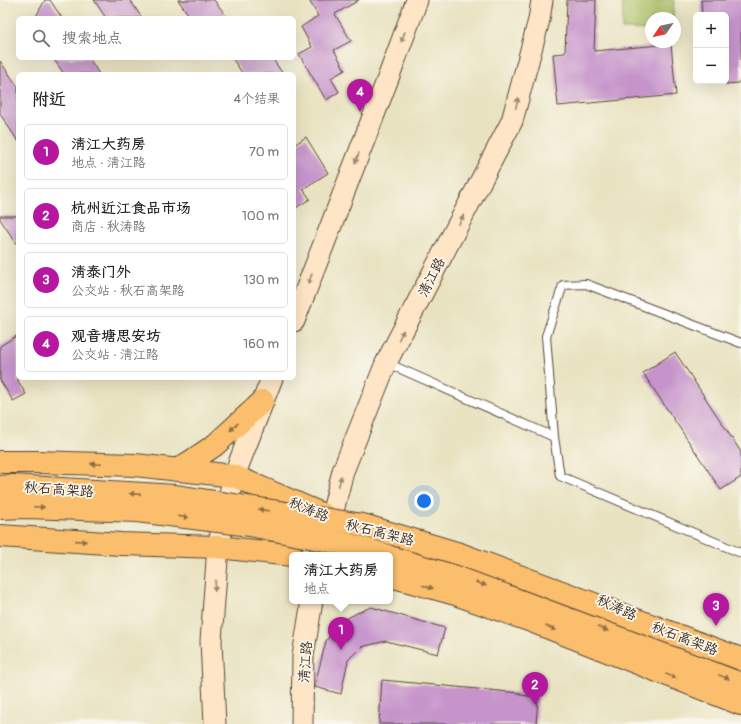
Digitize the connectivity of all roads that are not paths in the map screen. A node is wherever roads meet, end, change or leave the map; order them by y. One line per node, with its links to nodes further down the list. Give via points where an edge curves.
1 (417, 0): 3 (main road, one-way to 3)
2 (542, 0): 5 (main road, 清江路, one-way to 2, via 512,121)
3 (296, 316)
4 (741, 343): 8 (lane, via 586,284 563,285 546,336)
5 (386, 363): 8 (lane); 14 (main road, 清江路, one-way to 5, via 343,471)
6 (271, 380): 7 (main road)
7 (263, 401): 10 (main road, one-way to 10, via 215,445); 11 (main road)
8 (554, 437): 19 (lane, via 560,476)
9 (0, 462): 10 (main road, 秋涛路, one-way to 9, via 135,465)
10 (177, 470): 11 (main road, 秋涛路)
11 (234, 476): 14 (main road, 秋涛路); 16 (main road)
12 (0, 487): 24 (main road, 秋石高架路, one-way to 12, bridge, via 460,554 364,525 176,496)
13 (0, 508): 18 (main road, 秋石高架路, one-way to 18, bridge, via 137,511 250,525)
14 (331, 519): 17 (main road, 清江路); 27 (main road, 秋涛路, via 422,536 502,562 577,589)
15 (0, 536): 16 (main road, one-way to 16)
16 (218, 547): 20 (main road); 30 (main road, one-way to 30, via 211,641)
17 (321, 552)
18 (375, 552)
19 (741, 553)
20 (289, 555)
21 (393, 557): 28 (main road, 秋石高架路, one-way to 28, via 554,610)
22 (393, 577): 29 (main road, one-way to 29, via 455,594 534,622)
23 (312, 604): 31 (main road, 清江路, via 303,656)
24 (679, 636): 25 (main road, bridge); 26 (main road, 秋石高架路, bridge)
25 (741, 652)
26 (741, 659)
27 (741, 665)
28 (741, 684)
29 (741, 704)
30 (215, 724)
31 (302, 724)

